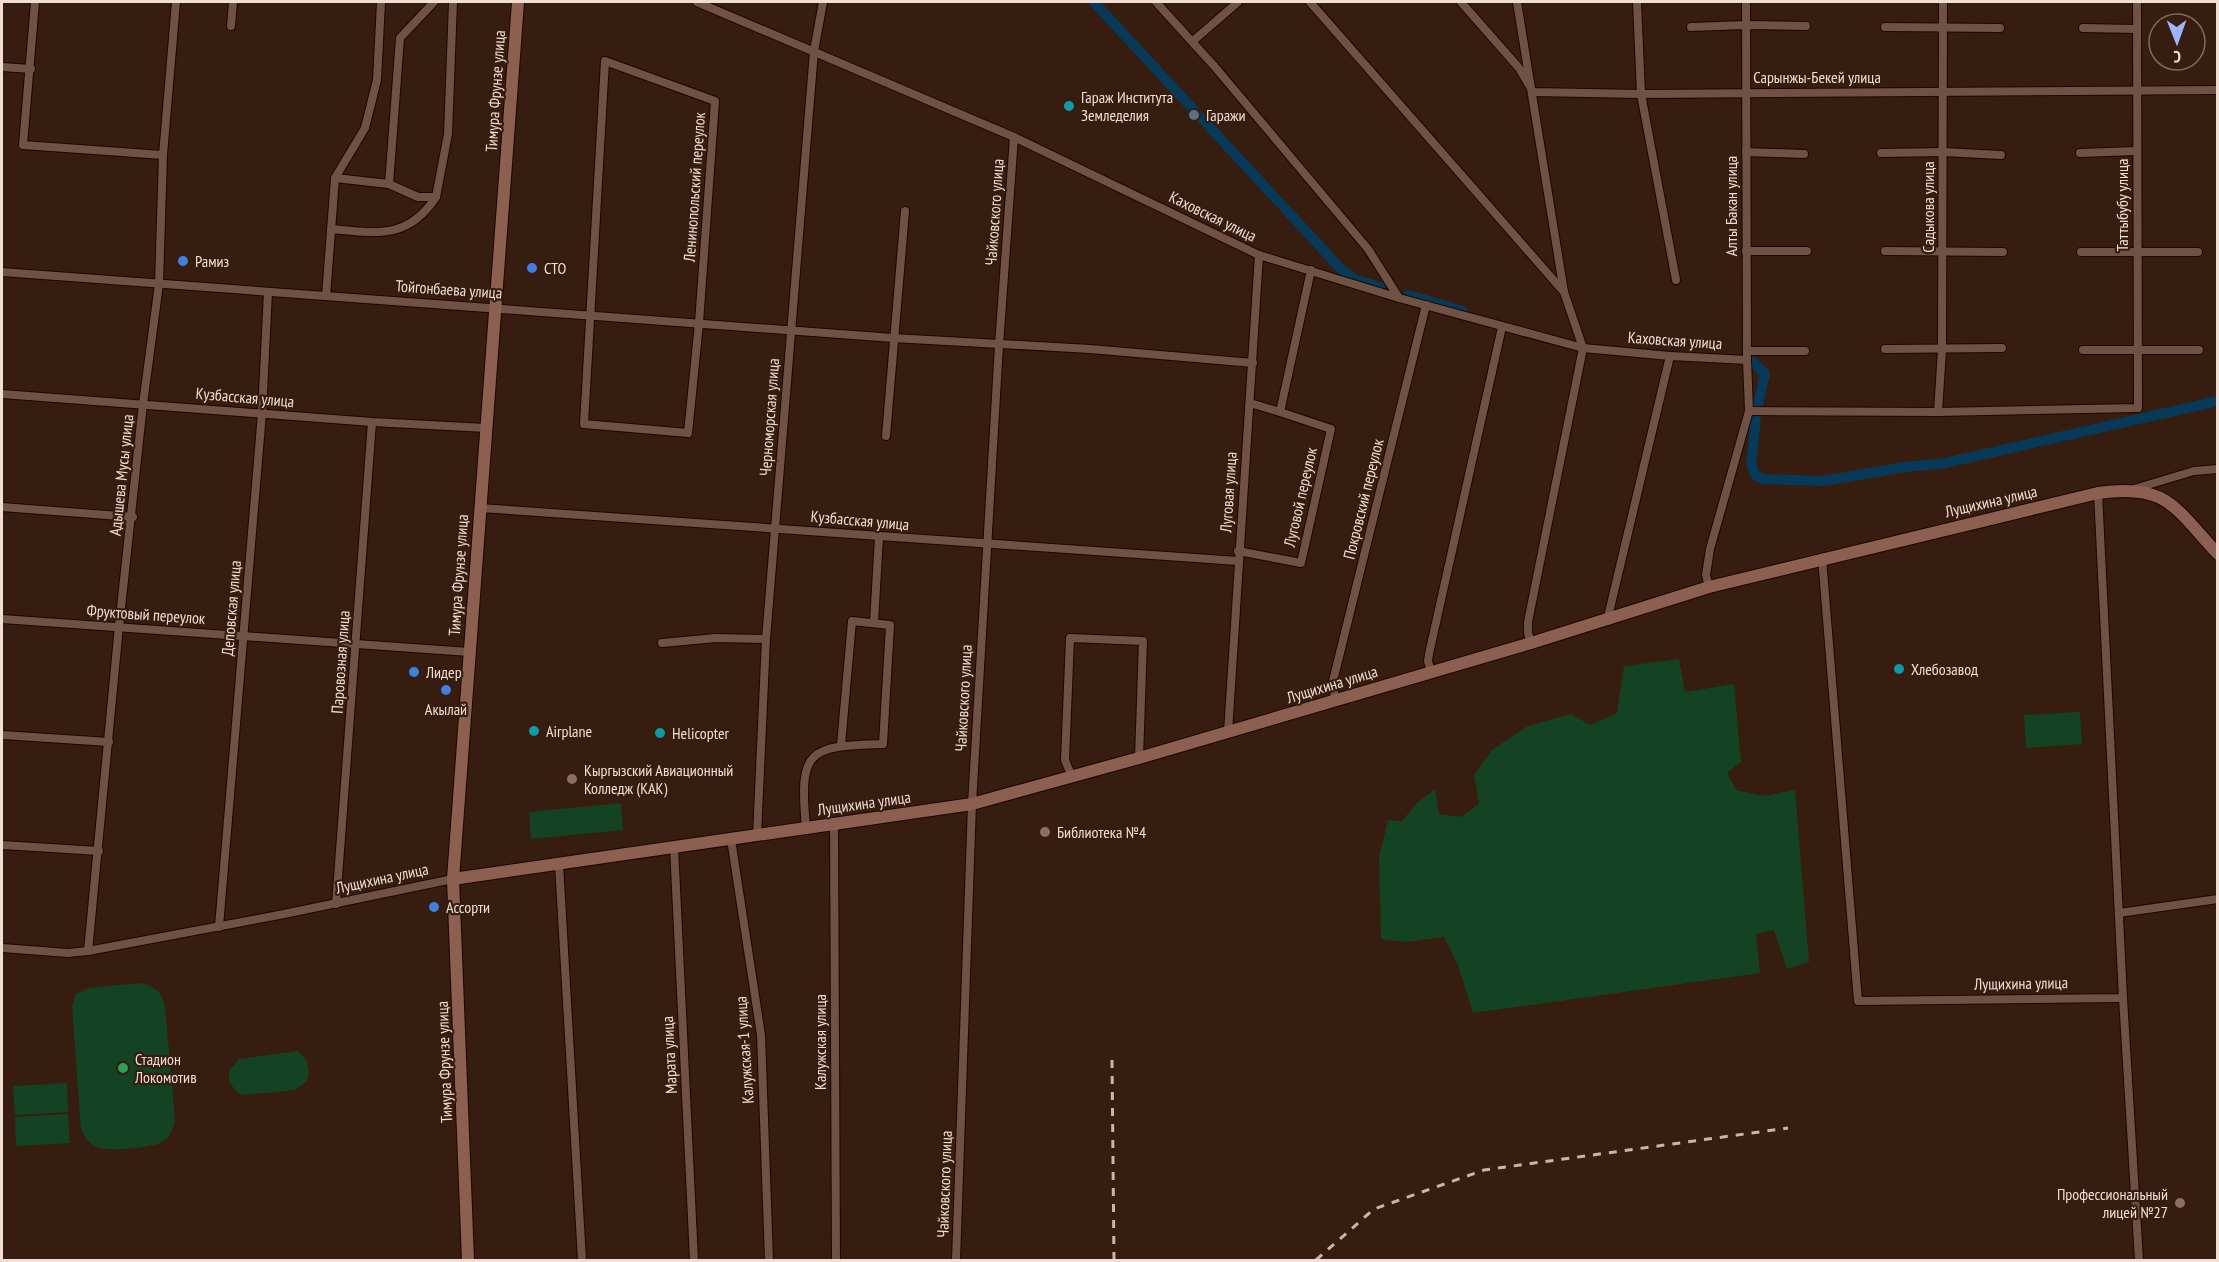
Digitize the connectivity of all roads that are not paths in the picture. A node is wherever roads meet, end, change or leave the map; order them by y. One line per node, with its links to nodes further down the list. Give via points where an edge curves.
1 (35, 2): 31 (street)
2 (176, 2): 45 (street, Адышева Мусы улица)
3 (233, 2): 20 (street)
4 (381, 2): 47 (street, via 377,80 365,128)
5 (434, 2): 48 (street, via 400,38)
6 (453, 2): 49 (street, via 448,134)
7 (518, 2): 70 (street, Тимура Фрунзе улица)
8 (697, 2): 29 (street, Каховская улица)
9 (823, 2): 29 (street, Черноморская улица)
10 (1156, 2): 28 (street)
11 (1238, 2): 28 (street)
12 (1310, 2): 66 (street)
13 (1461, 2): 34 (street, via 1519,68)
14 (1518, 2): 34 (street)
15 (1637, 2): 37 (street)
16 (1746, 2): 19 (street, Алты Бакан улица)
17 (1943, 2): 24 (street, Садыкова улица)
18 (2137, 2): 27 (street, Таттыбубу улица)
19 (1746, 25): 21 (street); 22 (street); 35 (street, Алты Бакан улица)
20 (231, 26)
21 (1806, 26)
22 (1691, 27)
23 (1885, 27): 24 (street)
24 (1943, 27): 25 (street); 36 (street, Садыкова улица)
25 (2000, 28)
26 (2083, 28): 27 (street)
27 (2137, 29): 32 (street, Таттыбубу улица)
28 (1193, 41): 68 (street, via 1368,249)
29 (814, 51): 38 (street, Каховская улица); 74 (street, Черноморская улица)
30 (2, 67): 31 (street)
31 (31, 69): 45 (street, via 23,145)
32 (2136, 90): 33 (street, Сарынжы-Бекей улица); 36 (street, Сарынжы-Бекей улица); 39 (street, Таттыбубу улица)
33 (2217, 90)
34 (1533, 92): 37 (street, Сарынжы-Бекей улица); 66 (street)
35 (1746, 93): 36 (street, Сарынжы-Бекей улица); 37 (street, Сарынжы-Бекей улица); 41 (street, Алты Бакан улица)
36 (1944, 93): 40 (street, Садыкова улица)
37 (1641, 94): 63 (street)
38 (1014, 137): 60 (street, Каховская улица); 76 (street, Чайковского улица)
39 (2136, 151): 44 (street); 58 (street, Таттыбубу улица)
40 (1944, 152): 43 (street); 46 (street); 55 (street, Садыкова улица)
41 (1746, 153): 42 (street); 52 (street, Алты Бакан улица)
42 (1804, 153)
43 (1881, 153)
44 (2080, 153)
45 (163, 155): 64 (street, Адышева Мусы улица)
46 (2001, 155)
47 (335, 178): 48 (street); 51 (street)
48 (389, 184): 49 (street, via 418,197)
49 (436, 197): 51 (street, via 427,211 398,230)
50 (905, 211): 75 (street)
51 (331, 229): 67 (street)
52 (1746, 251): 53 (street); 85 (street, Алты Бакан улица)
53 (1807, 251)
54 (1885, 251): 55 (street)
55 (1943, 251): 56 (street); 81 (street, Садыкова улица)
56 (2003, 252)
57 (2081, 252): 58 (street)
58 (2137, 252): 59 (street); 80 (street, Таттыбубу улица)
59 (2198, 252)
60 (1259, 255): 61 (street, Каховская улица); 87 (street, Луговая улица)
61 (1311, 270): 68 (street, Каховская улица); 92 (street)
62 (2, 272): 64 (street, Тойгонбаева улица)
63 (1676, 280)
64 (159, 284): 65 (street, Тойгонбаева улица); 90 (street, Адышева Мусы улица)
65 (268, 292): 67 (street, Тойгонбаева улица); 94 (street, Деповская улица)
66 (1564, 292): 77 (street)
67 (326, 296): 70 (street, Тойгонбаева улица)
68 (1399, 298): 69 (street, Каховская улица)
69 (1426, 305): 73 (street, Каховская улица); 122 (street, Покровский переулок, via 1333,681)
70 (495, 308): 71 (street, Тойгонбаева улица); 96 (street, Тимура Фрунзе улица)
71 (591, 315): 72 (street, Тойгонбаева улица); 72 (street, Ленинопольский переулок, via 584,424 688,433); 72 (street, Ленинопольский переулок, via 605,61 715,101)
72 (699, 323): 74 (street, Тойгонбаева улица)
73 (1502, 327): 77 (street, Каховская улица); 121 (street, via 1429,654)
74 (790, 330): 75 (street, Тойгонбаева улица); 104 (street, Черноморская улица)
75 (893, 338): 76 (street, Тойгонбаева улица); 97 (street)
76 (999, 345): 87 (street, Тойгонбаева улица); 106 (street, Чайковского улица)
77 (1583, 348): 86 (street, Каховская улица); 119 (street, via 1528,622)
78 (2001, 348): 81 (street)
79 (1885, 349): 81 (street)
80 (2137, 349): 82 (street); 83 (street); 93 (street, Таттыбубу улица, via 2138,408)
81 (1942, 350): 93 (street, Садыкова улица)
82 (2083, 350)
83 (2199, 350)
84 (1805, 351): 85 (street, Каховская улица)
85 (1747, 355): 86 (street, Каховская улица); 91 (street, Алты Бакан улица)
86 (1670, 356): 112 (street)
87 (1253, 363): 89 (street, Луговая улица)
88 (2, 394): 90 (street, Кузбасская улица)
89 (1250, 403): 92 (street); 108 (street, Луговая улица)
90 (143, 404): 94 (street, Кузбасская улица); 103 (street, Адышева Мусы улица)
91 (1749, 411): 93 (street); 110 (street, via 1710,549 1706,575)
92 (1280, 412): 108 (street, Луговой переулок, via 1331,429 1301,563)
93 (1938, 412)
94 (262, 413): 95 (street, Кузбасская улица); 115 (street, Деповская улица)
95 (372, 422): 96 (street, Кузбасская улица); 118 (street, Паровозная улица)
96 (486, 428): 102 (street, Тимура Фрунзе улица)
97 (886, 436)
98 (2217, 469): 99 (street, Лущихина улица, via 2194,471)
99 (2132, 490): 100 (street, Лущихина улица); 107 (street, Лущихина улица, via 2165,500)
100 (2098, 493): 109 (street, Лущихина улица); 141 (street)
101 (2, 507): 103 (street)
102 (480, 508): 104 (street, Кузбасская улица); 120 (street, Тимура Фрунзе улица)
103 (133, 517): 114 (street, Адышева Мусы улица)
104 (775, 528): 105 (street, Кузбасская улица); 116 (street, Черноморская улица)
105 (879, 537): 106 (street, Кузбасская улица); 113 (street)
106 (987, 544): 108 (street, Кузбасская улица); 129 (street, Чайковского улица)
107 (2217, 554)
108 (1238, 556): 123 (street, Луговая улица)
109 (1822, 558): 110 (street, Лущихина улица); 145 (street, Лущихина улица, via 1858,1001)
110 (1709, 586): 112 (street, Лущихина улица)
111 (2, 619): 114 (street, Фруктовый переулок)
112 (1607, 621): 119 (street, Лущихина улица)
113 (874, 622): 126 (street, via 852,621); 126 (street, via 890,625 883,744)
114 (119, 626): 115 (street, Фруктовый переулок); 125 (street, Адышева Мусы улица)
115 (244, 636): 118 (street, Фруктовый переулок); 142 (street, Деповская улица)
116 (766, 639): 117 (street); 132 (street, Черноморская улица)
117 (662, 643)
118 (356, 644): 120 (street, Фруктовый переулок); 140 (street, Паровозная улица)
119 (1531, 644): 121 (street, Лущихина улица)
120 (469, 652): 138 (street, Тимура Фрунзе улица)
121 (1431, 672): 122 (street, Лущихина улица)
122 (1335, 700): 123 (street, Лущихина улица)
123 (1228, 732): 127 (street, Лущихина улица)
124 (2, 735): 125 (street)
125 (109, 742): 136 (street, Адышева Мусы улица)
126 (842, 745): 131 (street, via 817,753 809,762 803,789)
127 (1139, 758): 128 (street, Лущихина улица); 128 (street, via 1143,641 1070,638 1065,760)
128 (1072, 777): 129 (street, Лущихина улица)
129 (972, 804): 130 (street, Лущихина улица); 151 (street, Чайковского улица)
130 (834, 824): 131 (street, Лущихина улица); 150 (street, Калужская улица)
131 (806, 828): 132 (street, Лущихина улица)
132 (757, 835): 133 (street, Лущихина улица)
133 (731, 839): 135 (street, Лущихина улица); 149 (street, Калужская-1 улица, via 761,1035)
134 (2, 845): 136 (street)
135 (674, 847): 137 (street, Лущихина улица); 148 (street, Марата улица)
136 (99, 851): 144 (street, Адышева Мусы улица)
137 (559, 864): 138 (street, Лущихина улица); 147 (street)
138 (453, 879): 140 (street, Лущихина улица); 146 (street, Тимура Фрунзе улица)
139 (2217, 899): 141 (street)
140 (336, 904): 142 (street, Лущихина улица)
141 (2119, 913): 145 (street)
142 (219, 927): 144 (street, Лущихина улица)
143 (2, 948): 144 (street, Лущихина улица)
144 (88, 951)
145 (2123, 998): 152 (street)
146 (468, 1260)
147 (582, 1260)
148 (694, 1260)
149 (769, 1260)
150 (836, 1260)
151 (956, 1260)
152 (2139, 1260)

